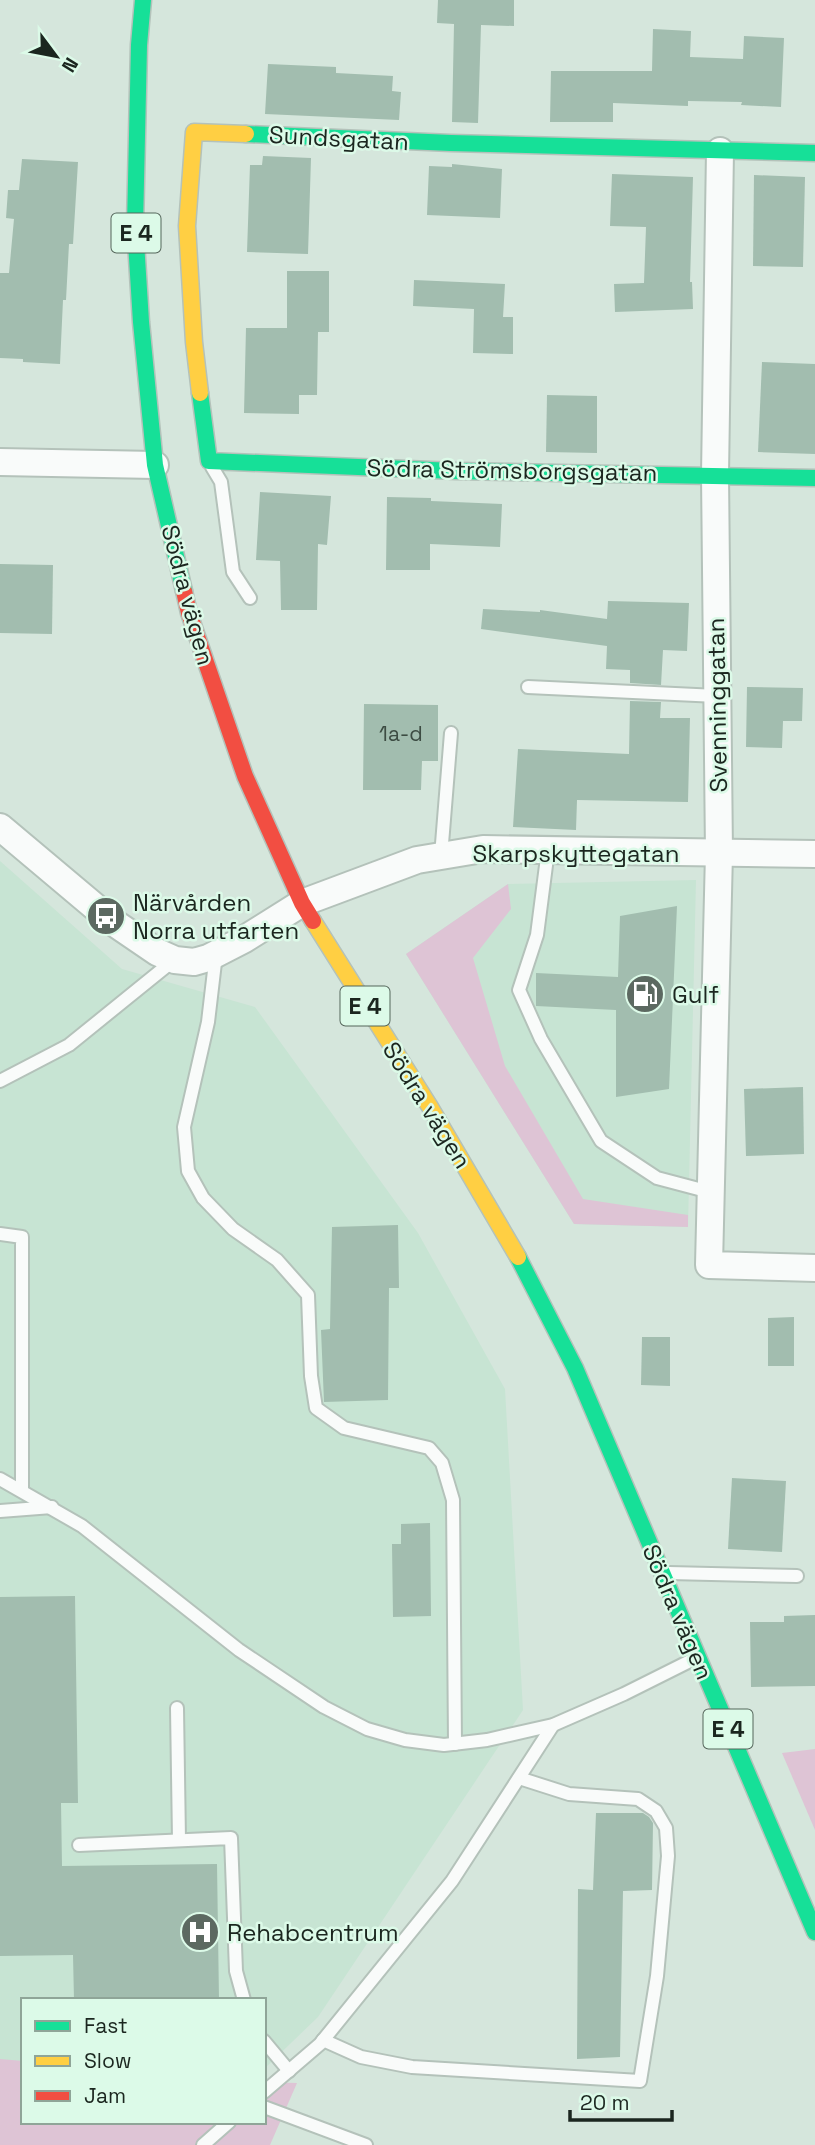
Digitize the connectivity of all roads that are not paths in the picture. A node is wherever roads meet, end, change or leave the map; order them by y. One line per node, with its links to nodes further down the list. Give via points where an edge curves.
1 (143, 0): 6 (main road, Södra vägen / E 4, via 135,226)
2 (720, 151): 3 (main road, Sundsgatan); 4 (main road, Sundsgatan, via 194,132 187,226 194,342); 7 (street, Svenninggatan)
3 (815, 153)
4 (209, 461): 7 (main road, Södra Strömsborgsgatan); 9 (lane, via 221,482 233,572)
5 (0, 462): 6 (street)
6 (155, 465): 18 (main road, Södra vägen / E 4, via 189,613 245,776)
7 (715, 475): 8 (main road, Södra Strömsborgsgatan); 11 (street, Svenninggatan)
8 (815, 478)
9 (250, 597)
10 (528, 687): 11 (lane)
11 (717, 696): 15 (street, Svenninggatan)
12 (451, 733): 17 (lane)
13 (0, 827): 20 (street, via 113,922)
14 (548, 850): 15 (street, Skarpskyttegatan); 17 (street, Skarpskyttegatan, via 483,849); 22 (lane, via 537,935 519,990 530,1015 601,1141 657,1178)
15 (719, 853): 16 (street, Skarpskyttegatan); 22 (street, Svenninggatan)
16 (815, 854)
17 (441, 856): 18 (street, Skarpskyttegatan, via 417,860)
18 (302, 903): 19 (street, Skarpskyttegatan); 29 (main road, Södra vägen / E 4, via 526,1268 575,1368)
19 (216, 954): 20 (street, Skarpskyttegatan, via 194,962); 34 (lane, via 208,1022 184,1127 188,1171 203,1198 233,1229 277,1260 308,1295 316,1408 344,1428 429,1448 442,1463 453,1500)
20 (175, 960): 21 (lane, via 69,1045)
21 (0, 1081)
22 (710, 1192): 24 (street, Svenninggatan, via 709,1265)
23 (0, 1234): 26 (lane, via 22,1237)
24 (815, 1268)
25 (0, 1479): 26 (lane)
26 (22, 1490): 27 (lane)
27 (52, 1507): 28 (lane); 34 (lane, via 239,1650 324,1707 380,1733)
28 (0, 1511)
29 (662, 1573): 30 (lane); 31 (main road, Södra vägen / E 4)
30 (797, 1576)
31 (697, 1657): 33 (lane); 38 (main road, Södra vägen / E 4)
32 (177, 1709): 36 (lane)
33 (553, 1725): 34 (lane); 35 (lane)
34 (455, 1744)
35 (519, 1778): 40 (lane, via 452,1881); 40 (lane, via 569,1794 638,1799 656,1811 666,1828 668,1856 657,1976 640,2081 412,2067 361,2057)
36 (179, 1840): 37 (lane); 39 (lane, via 231,1838 236,1970)
37 (79, 1845)
38 (815, 1932)
39 (243, 1998)
40 (323, 2040): 42 (lane)
41 (266, 2043): 42 (lane)
42 (289, 2071): 43 (lane)
43 (266, 2090)
44 (266, 2109): 47 (lane)
45 (227, 2124): 46 (lane)
46 (203, 2145)
47 (366, 2145)

